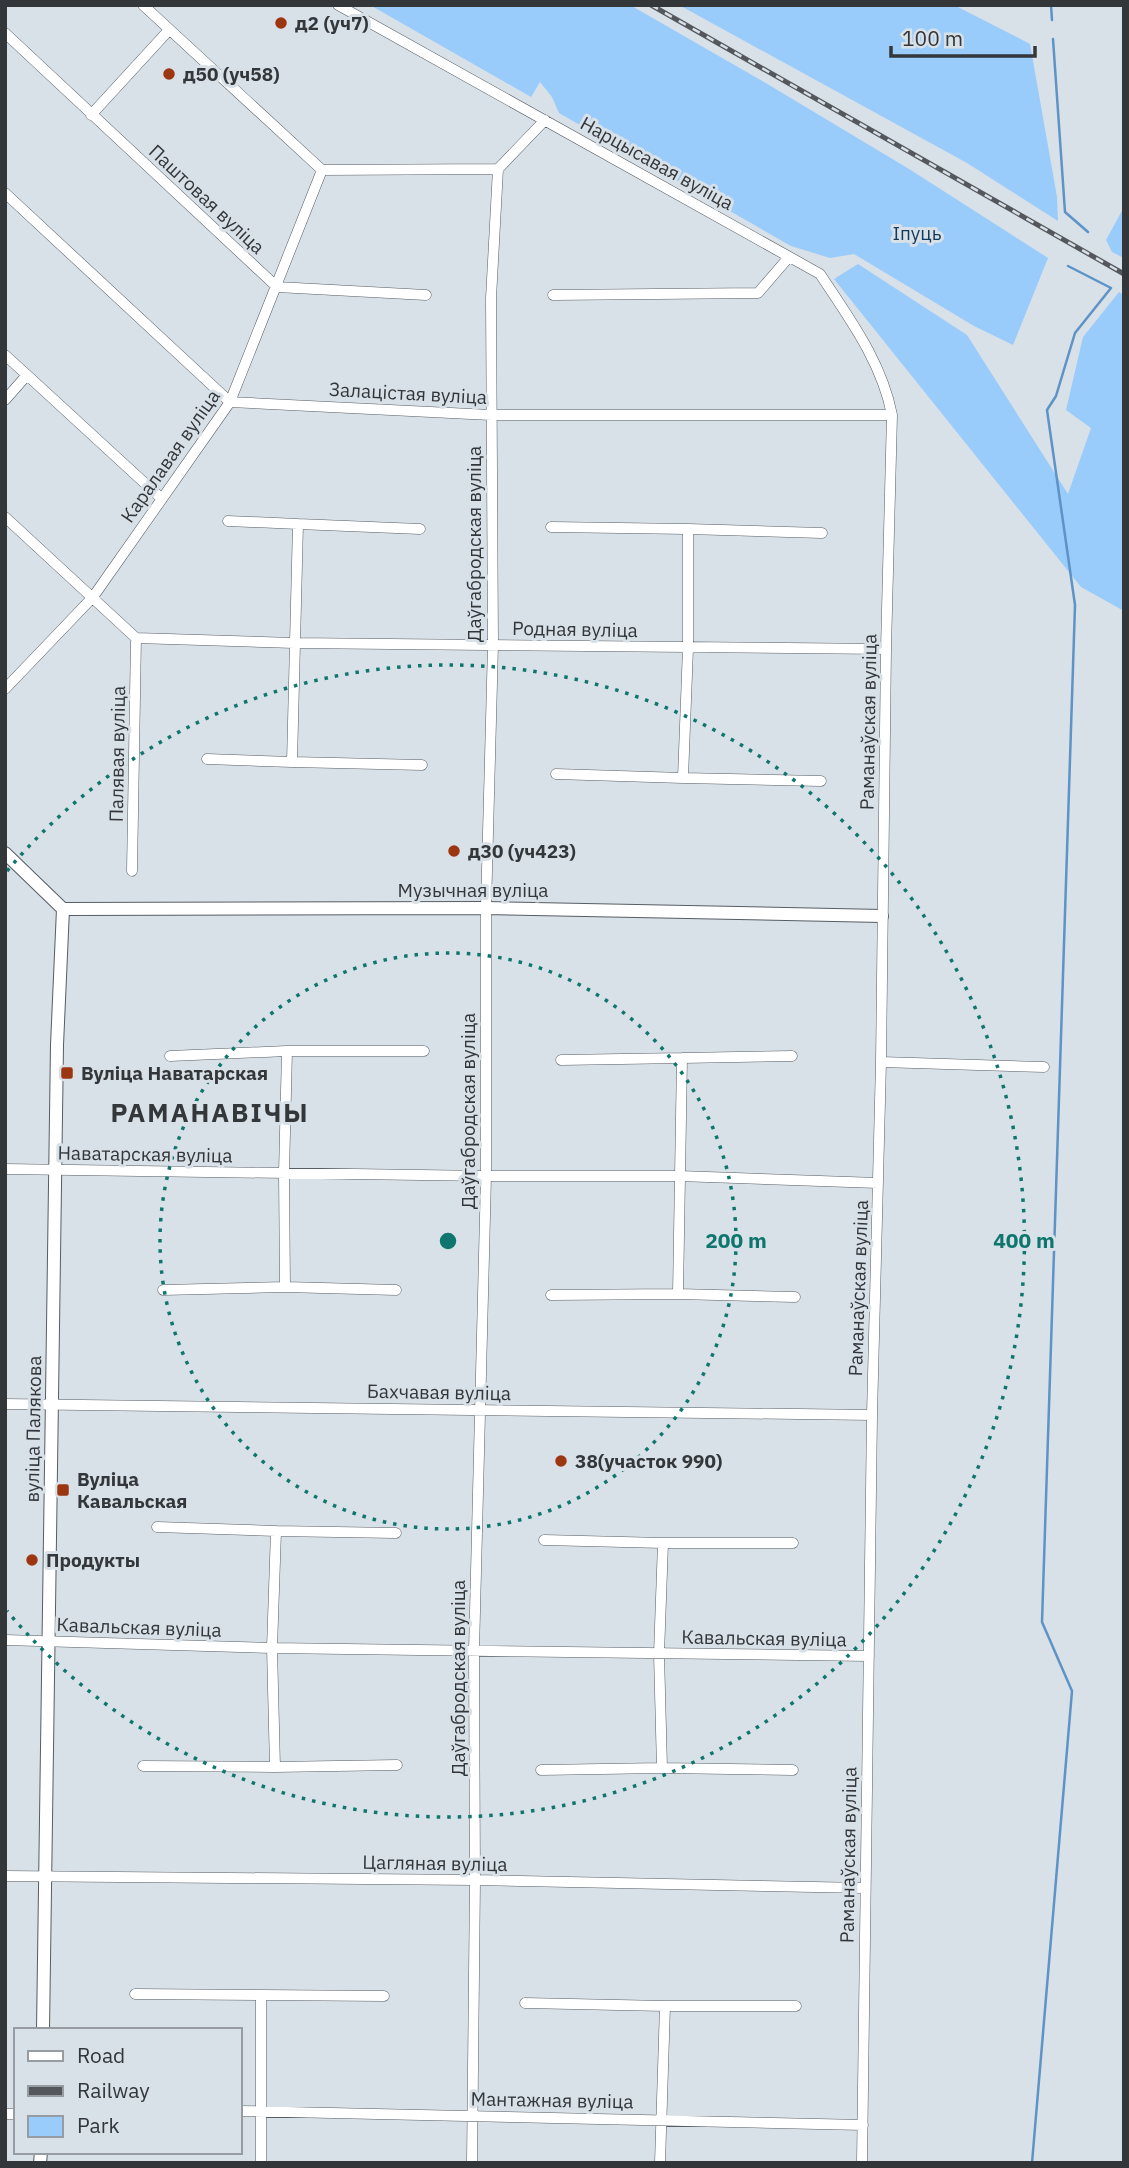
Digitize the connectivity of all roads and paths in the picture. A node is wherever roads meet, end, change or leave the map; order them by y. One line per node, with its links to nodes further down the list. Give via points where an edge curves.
1 (143, 5): 3 (street)
2 (338, 5): 6 (street, Нарцысавая вуліца)
3 (169, 30): 5 (street); 8 (street)
4 (5, 33): 5 (street, Паштовая вуліца)
5 (91, 115): 11 (street, Паштовая вуліца)
6 (544, 120): 7 (street); 10 (street, Нарцысавая вуліца)
7 (498, 169): 8 (street); 18 (street, Даўгабродская вуліца)
8 (322, 170): 11 (street, Каралавая вуліца)
9 (5, 193): 17 (street)
10 (789, 257): 13 (street, via 758,293); 19 (street, Нарцысавая вуліца, via 820,274 863,339 888,392)
11 (277, 287): 12 (street); 17 (street, Каралавая вуліца)
12 (426, 295)
13 (553, 295)
14 (5, 355): 15 (street)
15 (27, 375): 16 (street); 20 (street)
16 (5, 400)
17 (230, 402): 18 (street, Залацістая вуліца); 20 (street, Каралавая вуліца)
18 (491, 415): 19 (street, Залацістая вуліца); 31 (street, Даўгабродская вуліца)
19 (892, 415): 33 (street, Раманаўская вуліца)
20 (162, 499): 28 (street, Каралавая вуліца)
21 (5, 517): 28 (street)
22 (228, 521): 23 (street)
23 (298, 524): 25 (street); 30 (street)
24 (551, 527): 26 (street)
25 (419, 528)
26 (688, 529): 27 (street); 32 (street)
27 (822, 533)
28 (93, 597): 29 (street); 34 (street, Каралавая вуліца)
29 (136, 638): 30 (street, Родная вуліца); 42 (street, Палявая вуліца)
30 (294, 643): 31 (street, Родная вуліца); 36 (street)
31 (493, 645): 32 (street, Родная вуліца); 43 (street, Даўгабродская вуліца)
32 (688, 648): 33 (street, Родная вуліца); 39 (street)
33 (886, 649): 45 (street, Раманаўская вуліца)
34 (5, 689)
35 (207, 759): 36 (street)
36 (292, 762): 37 (street)
37 (422, 765)
38 (556, 774): 39 (street)
39 (683, 778): 40 (street)
40 (821, 781)
41 (5, 853): 44 (street)
42 (132, 871)
43 (486, 908): 44 (street, Музычная вуліца); 45 (street, Музычная вуліца); 57 (street, Даўгабродская вуліца)
44 (63, 909): 55 (street, вуліца Палякова)
45 (882, 916): 52 (street, Раманаўская вуліца)
46 (287, 1051): 47 (street); 48 (street); 56 (street)
47 (424, 1051)
48 (170, 1056)
49 (792, 1056): 50 (street)
50 (682, 1058): 51 (street); 58 (street)
51 (561, 1060)
52 (881, 1062): 53 (street); 59 (street, Раманаўская вуліца)
53 (1044, 1068)
54 (5, 1169): 55 (street, Наватарская вуліца)
55 (56, 1170): 56 (street, Наватарская вуліца); 67 (street, вуліца Палякова)
56 (284, 1173): 57 (street, Наватарская вуліца); 60 (street)
57 (486, 1176): 58 (street, Наватарская вуліца); 68 (street, Даўгабродская вуліца)
58 (679, 1176): 59 (street, Наватарская вуліца); 63 (street)
59 (878, 1184): 69 (street, Раманаўская вуліца)
60 (285, 1287): 61 (street); 62 (street)
61 (163, 1290)
62 (396, 1290)
63 (678, 1294): 64 (street); 65 (street)
64 (551, 1295)
65 (795, 1297)
66 (5, 1404): 67 (street, Бахчавая вуліца)
67 (53, 1405): 68 (street, Бахчавая вуліца); 77 (street, вуліца Палякова)
68 (480, 1410): 69 (street, Бахчавая вуліца); 79 (street, Даўгабродская вуліца)
69 (872, 1415): 81 (street, Раманаўская вуліца)
70 (157, 1527): 71 (street)
71 (276, 1531): 72 (street); 78 (street)
72 (397, 1533)
73 (544, 1540): 75 (street)
74 (793, 1542): 75 (street)
75 (663, 1543): 80 (street, Кавальская вуліца)
76 (5, 1640): 77 (street, Кавальская вуліца)
77 (49, 1641): 78 (street, Кавальская вуліца); 89 (street, вуліца Палякова)
78 (272, 1648): 79 (street, Кавальская вуліца); 84 (street)
79 (474, 1651): 80 (street, Кавальская вуліца); 90 (street, Даўгабродская вуліца)
80 (659, 1654): 81 (street, Кавальская вуліца); 85 (street, Кавальская вуліца)
81 (869, 1656): 91 (street, Раманаўская вуліца)
82 (397, 1765): 84 (street)
83 (143, 1766): 84 (street)
84 (275, 1767)
85 (662, 1768): 86 (street); 87 (street)
86 (541, 1770)
87 (793, 1770)
88 (5, 1876): 89 (street, Цагляная вуліца)
89 (46, 1877): 90 (street, Цагляная вуліца); 98 (street, вуліца Палякова)
90 (475, 1880): 91 (street, Цагляная вуліца); 101 (street, Даўгабродская вуліца)
91 (865, 1888): 103 (street, Раманаўская вуліца)
92 (135, 1994): 93 (street)
93 (261, 1995): 94 (street); 99 (street)
94 (384, 1996)
95 (525, 2003): 96 (street)
96 (665, 2006): 97 (street); 102 (street)
97 (796, 2006)
98 (43, 2028)
99 (260, 2110): 100 (street, Мантажная вуліца); 101 (street, Мантажная вуліца); 104 (street)
100 (242, 2111)
101 (472, 2115): 102 (street, Мантажная вуліца); 105 (street, Даўгабродская вуліца)
102 (661, 2120): 103 (street, Мантажная вуліца); 106 (street)
103 (863, 2126): 107 (street, Раманаўская вуліца)
104 (261, 2163)
105 (472, 2163)
106 (660, 2163)
107 (862, 2163)

